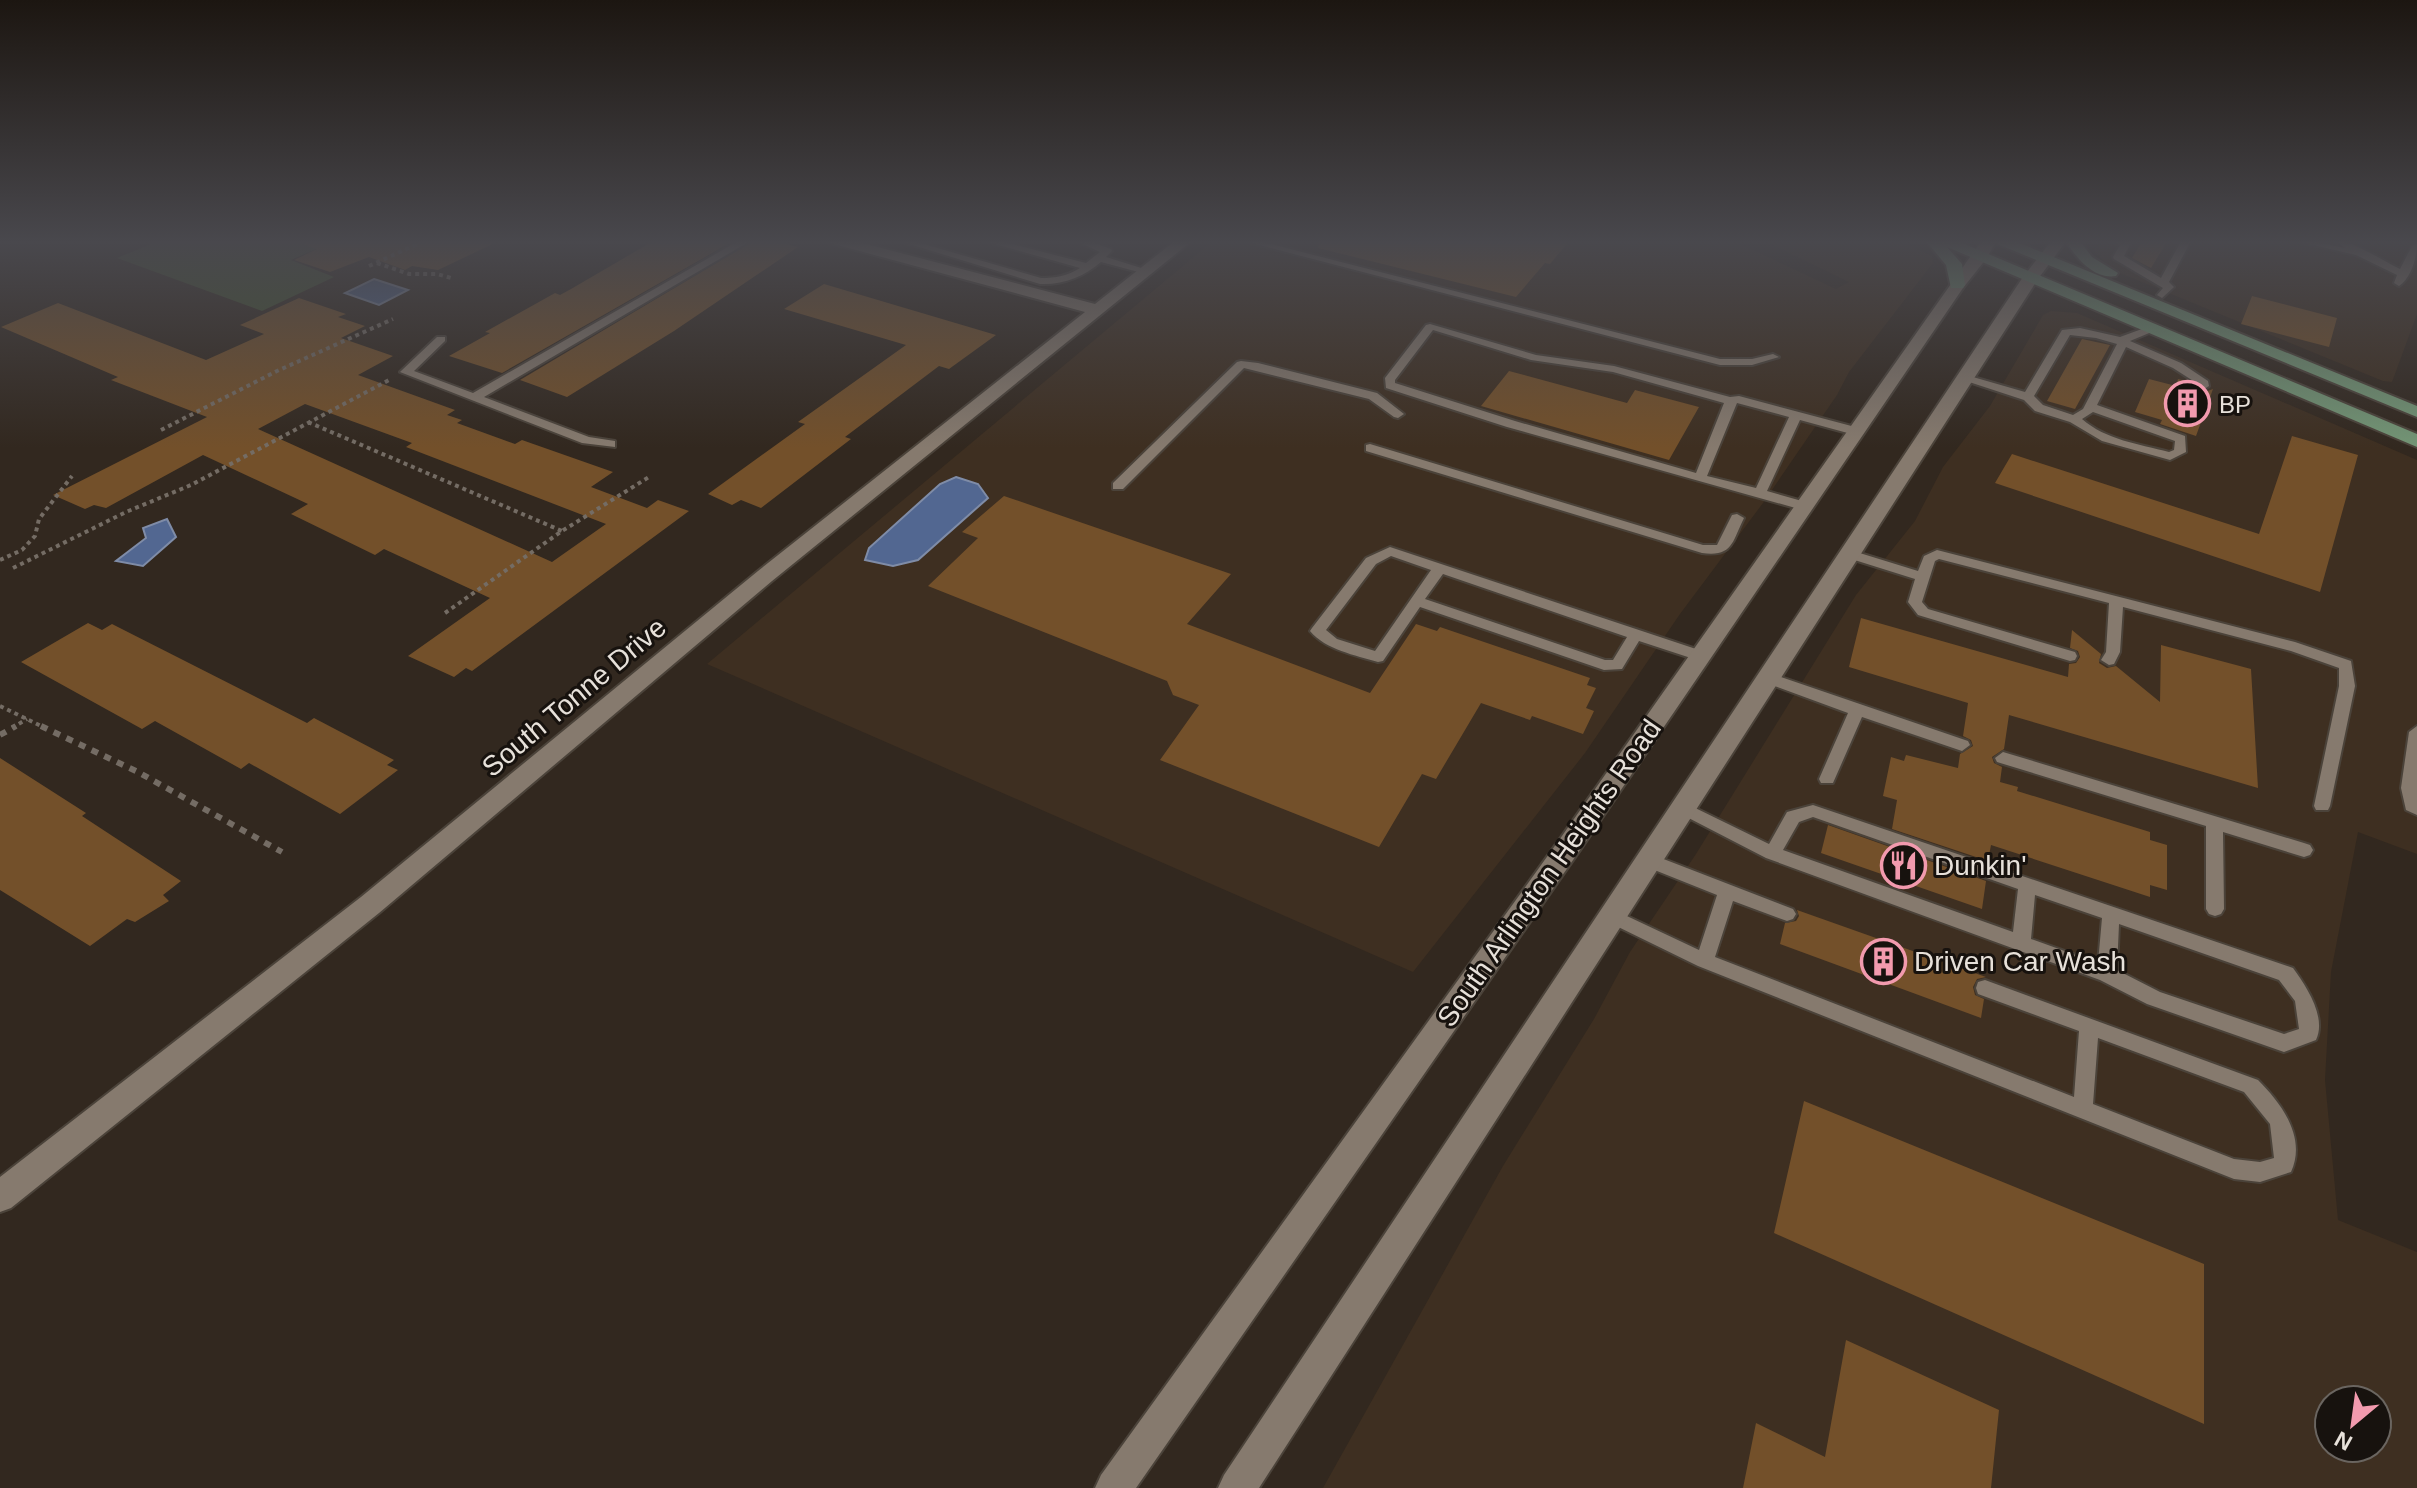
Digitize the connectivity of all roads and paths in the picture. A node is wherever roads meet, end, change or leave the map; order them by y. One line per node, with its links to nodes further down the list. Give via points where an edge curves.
1 (627, 309): 19 (lane)
2 (1515, 309): 13 (lane, via 1720,362)
3 (1940, 309): 28 (main road, South Arlington Heights Road)
4 (2010, 309): 16 (main road)
5 (2105, 309): 10 (main road)
6 (2169, 309): 14 (main road)
7 (2202, 309): 14 (main road)
8 (1098, 310): 81 (main road, South Tonne Drive, via 765,576 382,895)
9 (393, 319): 27 (path)
10 (2150, 329): 12 (lane); 29 (main road)
11 (441, 339): 15 (lane)
12 (2123, 343): 17 (lane, via 2193,372); 18 (lane, via 2066,332); 21 (lane)
13 (1773, 357)
14 (2292, 360): 22 (main road)
15 (406, 372): 19 (lane); 26 (path)
16 (1966, 379): 18 (lane); 40 (main road)
17 (2203, 386)
18 (2028, 397): 25 (lane, via 2039,408)
19 (474, 398): 30 (lane, via 586,440)
20 (1731, 401): 24 (lane); 34 (lane); 34 (lane, via 1614,369 1535,358 1430,327 1389,380 1390,385 1511,424)
21 (2090, 407): 25 (lane); 25 (lane, via 2183,436 2180,452 2170,456 2106,438)
22 (2417, 412)
23 (1398, 414): 35 (lane, via 1373,396 1241,364)
24 (1796, 416): 28 (lane); 36 (lane)
25 (2074, 419)
26 (307, 421): 39 (path); 43 (path, via 191,485)
27 (161, 430)
28 (1855, 431): 37 (main road, South Arlington Heights Road)
29 (2417, 441)
30 (611, 444)
31 (1370, 448): 38 (lane, via 1702,549 1723,547)
32 (72, 476): 41 (path, via 39,519 35,536 22,550)
33 (649, 477): 39 (path)
34 (1700, 478): 36 (lane)
35 (1118, 486)
36 (1760, 493): 37 (lane)
37 (1804, 506): 49 (main road, South Arlington Heights Road)
38 (1737, 518)
39 (562, 531): 47 (path)
40 (1850, 554): 44 (lane); 52 (main road)
41 (0, 560)
42 (1440, 567): 45 (lane); 45 (lane, via 1390,551 1371,561 1317,631 1332,642 1378,657); 48 (lane)
43 (13, 568)
44 (1923, 577): 46 (lane, via 1929,559 1937,554); 50 (lane, via 1915,602 1923,612)
45 (1417, 601): 48 (lane, via 1604,665 1617,665)
46 (2116, 601): 51 (lane); 61 (lane, via 2346,665 2347,686)
47 (445, 613)
48 (1636, 634): 49 (lane)
49 (1700, 656): 82 (main road, South Arlington Heights Road)
50 (2070, 656)
51 (2109, 660)
52 (1769, 678): 54 (lane); 62 (main road)
53 (0, 706): 55 (path)
54 (1857, 710): 58 (lane); 60 (lane)
55 (28, 719): 57 (path); 66 (path, via 136,771)
56 (2417, 732): 63 (lane, via 2409,788)
57 (0, 735)
58 (1962, 745)
59 (2003, 758): 64 (lane)
60 (1827, 779)
61 (2322, 806)
62 (1683, 808): 67 (lane); 68 (main road)
63 (2417, 809)
64 (2214, 823): 65 (lane); 71 (lane)
65 (2304, 850)
66 (282, 852)
67 (1772, 853): 69 (lane, via 1793,817 1813,811); 75 (lane)
68 (1648, 860): 70 (lane); 74 (main road)
69 (2027, 885): 72 (lane); 75 (lane)
70 (1727, 892): 73 (lane); 76 (lane)
71 (2215, 909)
72 (2111, 913): 77 (lane); 77 (lane, via 2286,974 2304,999 2309,1034 2284,1043 2154,998)
73 (1787, 914)
74 (1612, 916): 76 (lane); 83 (main road)
75 (2021, 943): 77 (lane)
76 (1705, 961): 80 (lane)
77 (2107, 974)
78 (1985, 988): 79 (lane)
79 (2089, 1027): 80 (lane); 80 (lane, via 2251,1086 2285,1129 2284,1165 2260,1172 2234,1169)
80 (2083, 1109)
81 (0, 1197)
82 (1114, 1488)
83 (1237, 1488)

